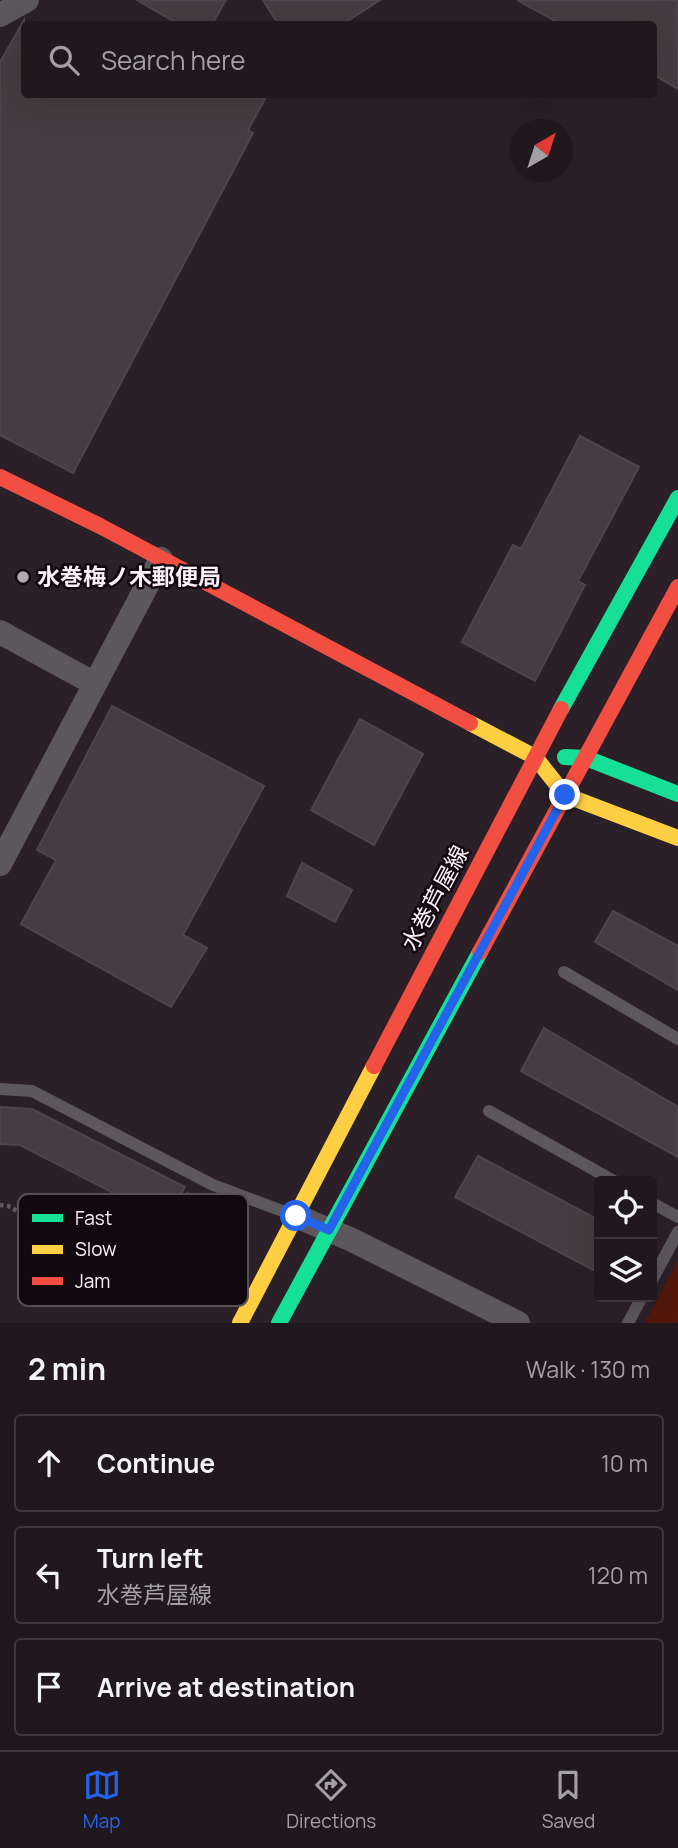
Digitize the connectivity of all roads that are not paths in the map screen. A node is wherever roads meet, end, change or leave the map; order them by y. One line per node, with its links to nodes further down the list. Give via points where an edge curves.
1 (27, 0): 2 (street)
2 (0, 15)
3 (0, 477): 5 (main road)
4 (678, 498): 9 (main road, 水巻芦屋線)
5 (161, 559): 8 (street); 9 (main road)
6 (678, 587): 10 (main road)
7 (0, 632): 8 (street)
8 (95, 684): 14 (street)
9 (535, 757): 10 (main road); 12 (main road); 23 (main road, 水巻芦屋線)
10 (586, 758): 11 (main road); 12 (main road)
11 (678, 794)
12 (565, 795): 13 (main road); 25 (main road)
13 (678, 838)
14 (0, 864)
15 (565, 972): 16 (lane)
16 (678, 1039)
17 (0, 1090): 20 (lane, via 32,1091 198,1177)
18 (489, 1111): 19 (lane)
19 (605, 1176)
20 (241, 1194)
21 (248, 1197): 23 (lane)
22 (657, 1206): 24 (lane)
23 (296, 1216): 25 (street); 29 (main road, 水巻芦屋線)
24 (678, 1217)
25 (329, 1230): 30 (main road); 31 (street)
26 (678, 1232): 27 (lane)
27 (657, 1271)
28 (639, 1302): 32 (lane)
29 (240, 1323)
30 (279, 1323)
31 (518, 1323)
32 (628, 1323)

